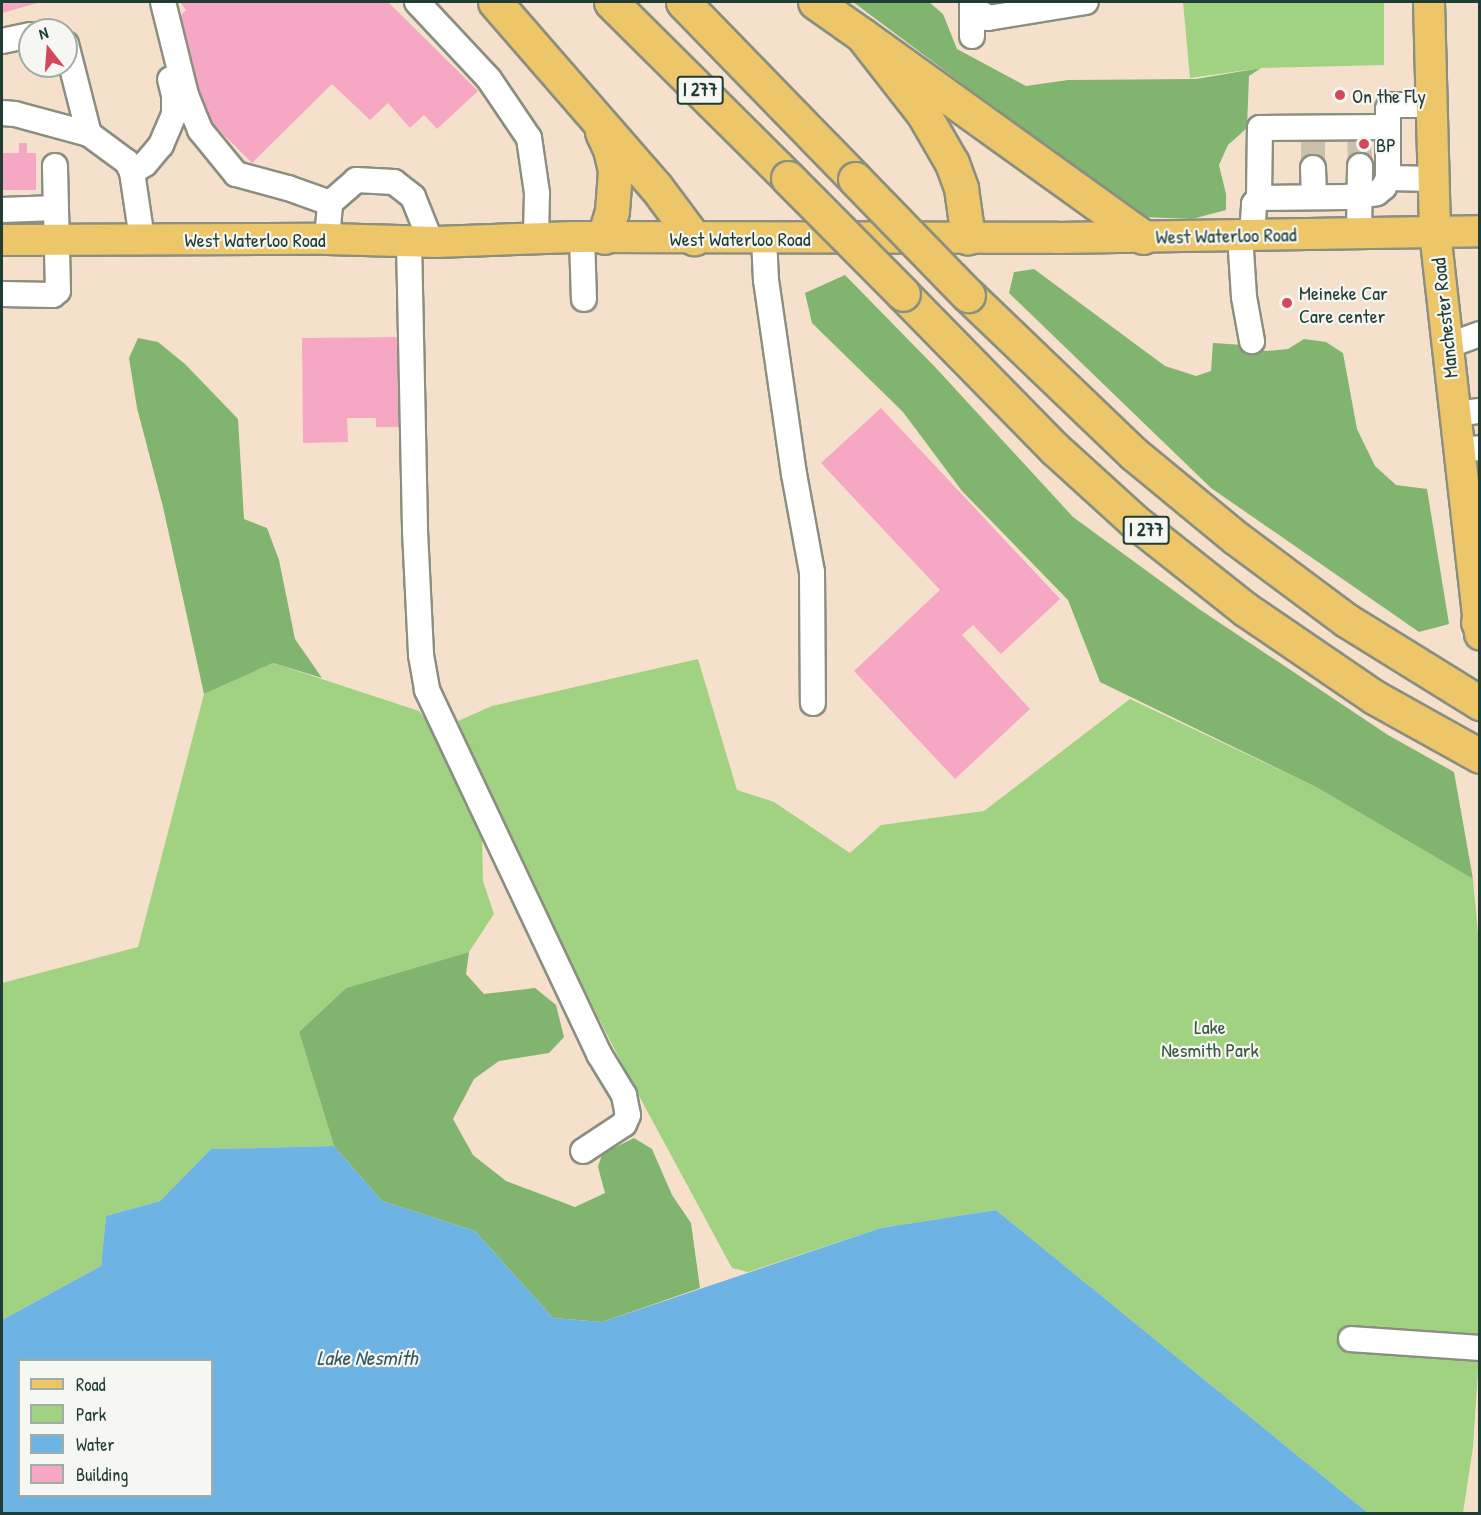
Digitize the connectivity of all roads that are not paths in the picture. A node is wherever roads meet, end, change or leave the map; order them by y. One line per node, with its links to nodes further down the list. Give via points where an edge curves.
1 (147, 2): 24 (street, via 174,94 174,115 161,145)
2 (164, 2): 30 (street, via 186,95 200,130 236,174)
3 (417, 2): 40 (street, via 489,79 529,138 537,193)
4 (495, 2): 17 (highway)
5 (611, 2): 59 (highway, I 277, bridge, via 1055,449 1134,521 1245,609 1374,697)
6 (683, 2): 58 (highway, I 277, bridge, via 968,295 1109,431 1236,537 1346,620)
7 (815, 2): 11 (highway)
8 (1086, 2): 10 (street, via 988,18)
9 (1429, 2): 16 (main road, Manchester Road)
10 (973, 5): 12 (street)
11 (862, 35): 38 (highway); 43 (highway, via 923,113 952,163 961,188)
12 (972, 36)
13 (18, 37): 14 (street)
14 (2, 41)
15 (75, 78): 20 (street)
16 (1432, 105): 19 (street, via 1395,105 1388,109); 26 (main road, Manchester Road)
17 (589, 110): 37 (highway, via 610,149 615,171 612,211); 41 (highway)
18 (2, 113): 20 (street)
19 (1387, 128): 25 (street); 29 (street, via 1359,132 1260,128)
20 (89, 134): 24 (street, via 127,162)
21 (55, 166): 31 (street)
22 (1360, 166): 27 (street)
23 (1313, 168): 28 (street)
24 (132, 172): 39 (street)
25 (1388, 178): 26 (street); 27 (street, via 1377,193)
26 (1434, 179): 34 (main road, Manchester Road)
27 (1360, 196): 28 (street); 35 (street)
28 (1314, 197): 29 (street)
29 (1259, 198): 36 (street)
30 (330, 203): 44 (street); 47 (street, via 356,180 394,182 413,198)
31 (56, 208): 32 (street); 46 (street)
32 (2, 210)
33 (1479, 231): 34 (main road, West Waterloo Road)
34 (1435, 232): 35 (main road, West Waterloo Road); 52 (main road, Manchester Road)
35 (1359, 233): 36 (main road, West Waterloo Road)
36 (1246, 235): 38 (main road, West Waterloo Road); 51 (street, via 1244,297)
37 (593, 237): 40 (main road, West Waterloo Road); 41 (main road, West Waterloo Road); 49 (street)
38 (1143, 237): 43 (main road, West Waterloo Road)
39 (142, 238): 44 (main road, West Waterloo Road); 46 (main road, West Waterloo Road)
40 (536, 238): 47 (main road, West Waterloo Road)
41 (694, 238): 42 (main road, West Waterloo Road)
42 (764, 238): 43 (main road, West Waterloo Road); 57 (street, via 772,326 812,572)
43 (968, 238)
44 (327, 239): 47 (main road, West Waterloo Road)
45 (2, 240): 46 (main road, West Waterloo Road)
46 (57, 240): 48 (street, via 58,291 53,295)
47 (420, 242): 60 (street, via 415,531 421,655 427,690 599,1054 624,1095 628,1116 624,1124)
48 (2, 294)
49 (584, 299)
50 (1479, 334): 52 (street)
51 (1252, 340)
52 (1447, 346): 53 (main road, Manchester Road)
53 (1467, 413): 54 (main road, Manchester Road)
54 (1469, 449): 55 (main road, Manchester Road)
55 (1471, 488): 56 (main road, Manchester Road)
56 (1479, 626)
57 (813, 703)
58 (1479, 703)
59 (1479, 756)
60 (583, 1152)
61 (1351, 1339): 62 (street)
62 (1479, 1348)

